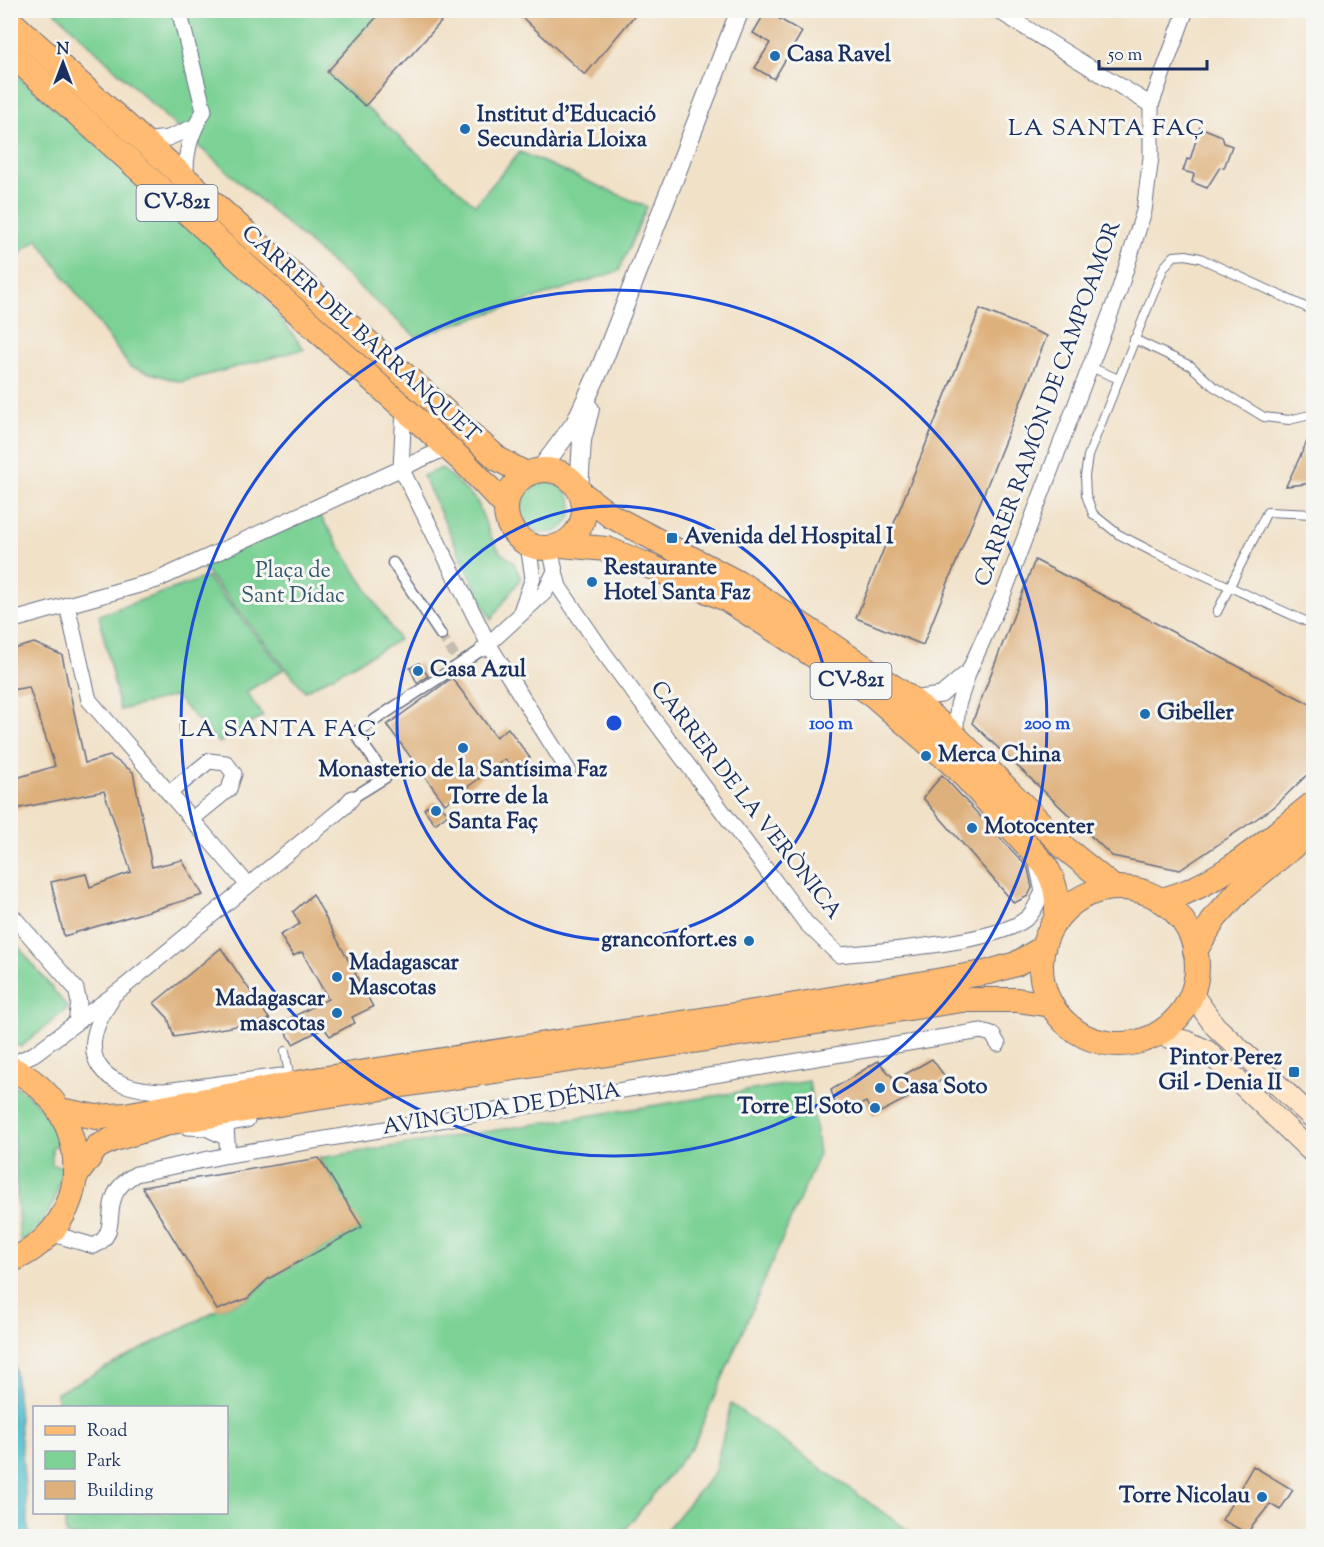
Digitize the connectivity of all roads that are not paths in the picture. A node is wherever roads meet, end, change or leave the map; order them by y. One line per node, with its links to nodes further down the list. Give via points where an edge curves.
1 (179, 10): 8 (street, via 204,111)
2 (740, 10): 14 (street)
3 (996, 10): 7 (street)
4 (1186, 10): 7 (street, CARRER RAMÓN DE CAMPOAMOR)
5 (10, 21): 9 (main road, CARRER DEL BARRANQUET / CV-821)
6 (10, 53): 16 (main road, CARRER DEL BARRANQUET / CV-821)
7 (1151, 105): 13 (street, CARRER RAMÓN DE CAMPOAMOR, via 1151,157 1144,211)
8 (195, 127): 9 (street, via 168,138); 10 (street, via 185,154)
9 (143, 141): 10 (main road, CARRER DEL BARRANQUET / CV-821)
10 (186, 180): 20 (main road, CARRER DEL BARRANQUET / CV-821, via 498,459)
11 (1314, 311): 12 (lane, via 1200,258 1174,256 1164,267)
12 (1134, 339): 15 (lane); 17 (lane, via 1191,366 1213,386 1264,417 1289,420)
13 (1090, 367): 15 (lane); 35 (street, CARRER RAMÓN DE CAMPOAMOR, via 1003,595)
14 (600, 369): 20 (street, via 575,423); 21 (street, via 582,440)
15 (1119, 379): 27 (lane, via 1088,456 1084,476 1093,514 1118,534)
16 (404, 408): 18 (main road, CARRER DEL BARRANQUET / CV-821); 19 (street, CARRER DEL BARRANQUET)
17 (1314, 414)
18 (448, 447): 19 (street); 22 (main road, CARRER DEL BARRANQUET / CV-821)
19 (401, 468): 28 (street, via 157,580); 34 (street, CARRER DEL BARRANQUET)
20 (533, 472): 21 (main road, CV-821, via 563,474); 22 (main road, via 514,484)
21 (580, 491): 24 (main road, via 584,510 574,536); 36 (main road, CV-821, via 611,516 744,586)
22 (505, 505): 24 (main road, CV-821, via 509,527)
23 (1314, 514): 27 (lane, via 1268,512)
24 (546, 546): 26 (street, CARRER DE LA VERÒNICA); 29 (street); 44 (main road, CV-821, via 607,549 726,599 881,703 958,769)
25 (393, 563): 33 (street)
26 (555, 571): 29 (street, via 545,592); 44 (street, CARRER DE LA VERÒNICA, via 559,587 604,653 806,923 839,955 931,947 1021,921 1028,917 1043,892)
27 (1229, 587): 30 (lane); 32 (lane)
28 (67, 605): 31 (street); 39 (street, via 89,700)
29 (521, 611): 34 (street)
30 (1217, 612)
31 (10, 621)
32 (1314, 626)
33 (441, 635)
34 (486, 647): 38 (street, CARRER DEL BARRANQUET); 40 (street, via 355,733 386,777)
35 (969, 671): 36 (street, CARRER RAMÓN DE CAMPOAMOR, via 941,695); 37 (street, CARRER RAMÓN DE CAMPOAMOR, via 958,705)
36 (911, 699): 37 (main road, CV-821)
37 (955, 736): 46 (main road, CV-821, via 1066,849)
38 (568, 770)
39 (169, 793): 42 (street); 42 (street, via 209,761 226,763 234,774 229,789)
40 (351, 798): 45 (street)
41 (1314, 803): 47 (main road, via 1197,888)
42 (191, 820): 45 (street)
43 (1310, 834): 51 (main road, via 1239,891 1215,918)
44 (1035, 853): 49 (main road, CV-821, via 1054,882)
45 (248, 885): 53 (street)
46 (1114, 888): 47 (main road, CV-821, via 1130,889); 49 (main road, CV-821, via 1092,893 1072,904)
47 (1160, 900): 51 (main road, CV-821, via 1183,922)
48 (10, 913): 52 (street)
49 (1056, 920): 50 (main road, CV-821)
50 (1043, 948): 55 (main road, CV-821, via 1041,972); 62 (main road, via 1016,964 942,981)
51 (1195, 951): 54 (main road, CV-821, via 1197,966)
52 (75, 989): 53 (street, via 90,997); 56 (street, via 80,1003)
53 (117, 992): 56 (street); 61 (street, via 101,1016 93,1046 103,1072 114,1081 164,1091)
54 (1192, 994): 57 (main road, CV-821, via 1183,1010); 65 (main road, via 1215,1026)
55 (1051, 1005): 57 (main road, CV-821, via 1079,1033 1098,1041 1138,1041); 63 (main road, AVINGUDA DE DÉNIA, via 1017,1000 962,1000)
56 (76, 1022): 60 (street)
57 (1156, 1034): 68 (main road, via 1207,1051)
58 (998, 1044): 69 (street, AVINGUDA DE DÉNIA, via 992,1034 981,1031)
59 (285, 1051): 61 (lane)
60 (10, 1067): 64 (main road, via 38,1084)
61 (290, 1075): 62 (street)
62 (320, 1079): 64 (main road, via 125,1115 96,1117)
63 (297, 1101): 66 (main road, AVINGUDA DE DÉNIA); 67 (street, via 272,1116 231,1123)
64 (60, 1110): 70 (main road, via 72,1136)
65 (1314, 1119)
66 (172, 1122): 67 (street, via 206,1128); 70 (main road, AVINGUDA DE DÉNIA, via 111,1140 98,1148)
67 (225, 1137): 69 (street)
68 (1314, 1154)
69 (228, 1155): 71 (street, AVINGUDA DE DÉNIA, via 136,1174 124,1180 110,1203 110,1230 104,1241 94,1246 60,1236)
70 (75, 1177): 71 (main road, via 68,1204)
71 (53, 1229): 72 (main road, via 38,1245)
72 (15, 1259)

